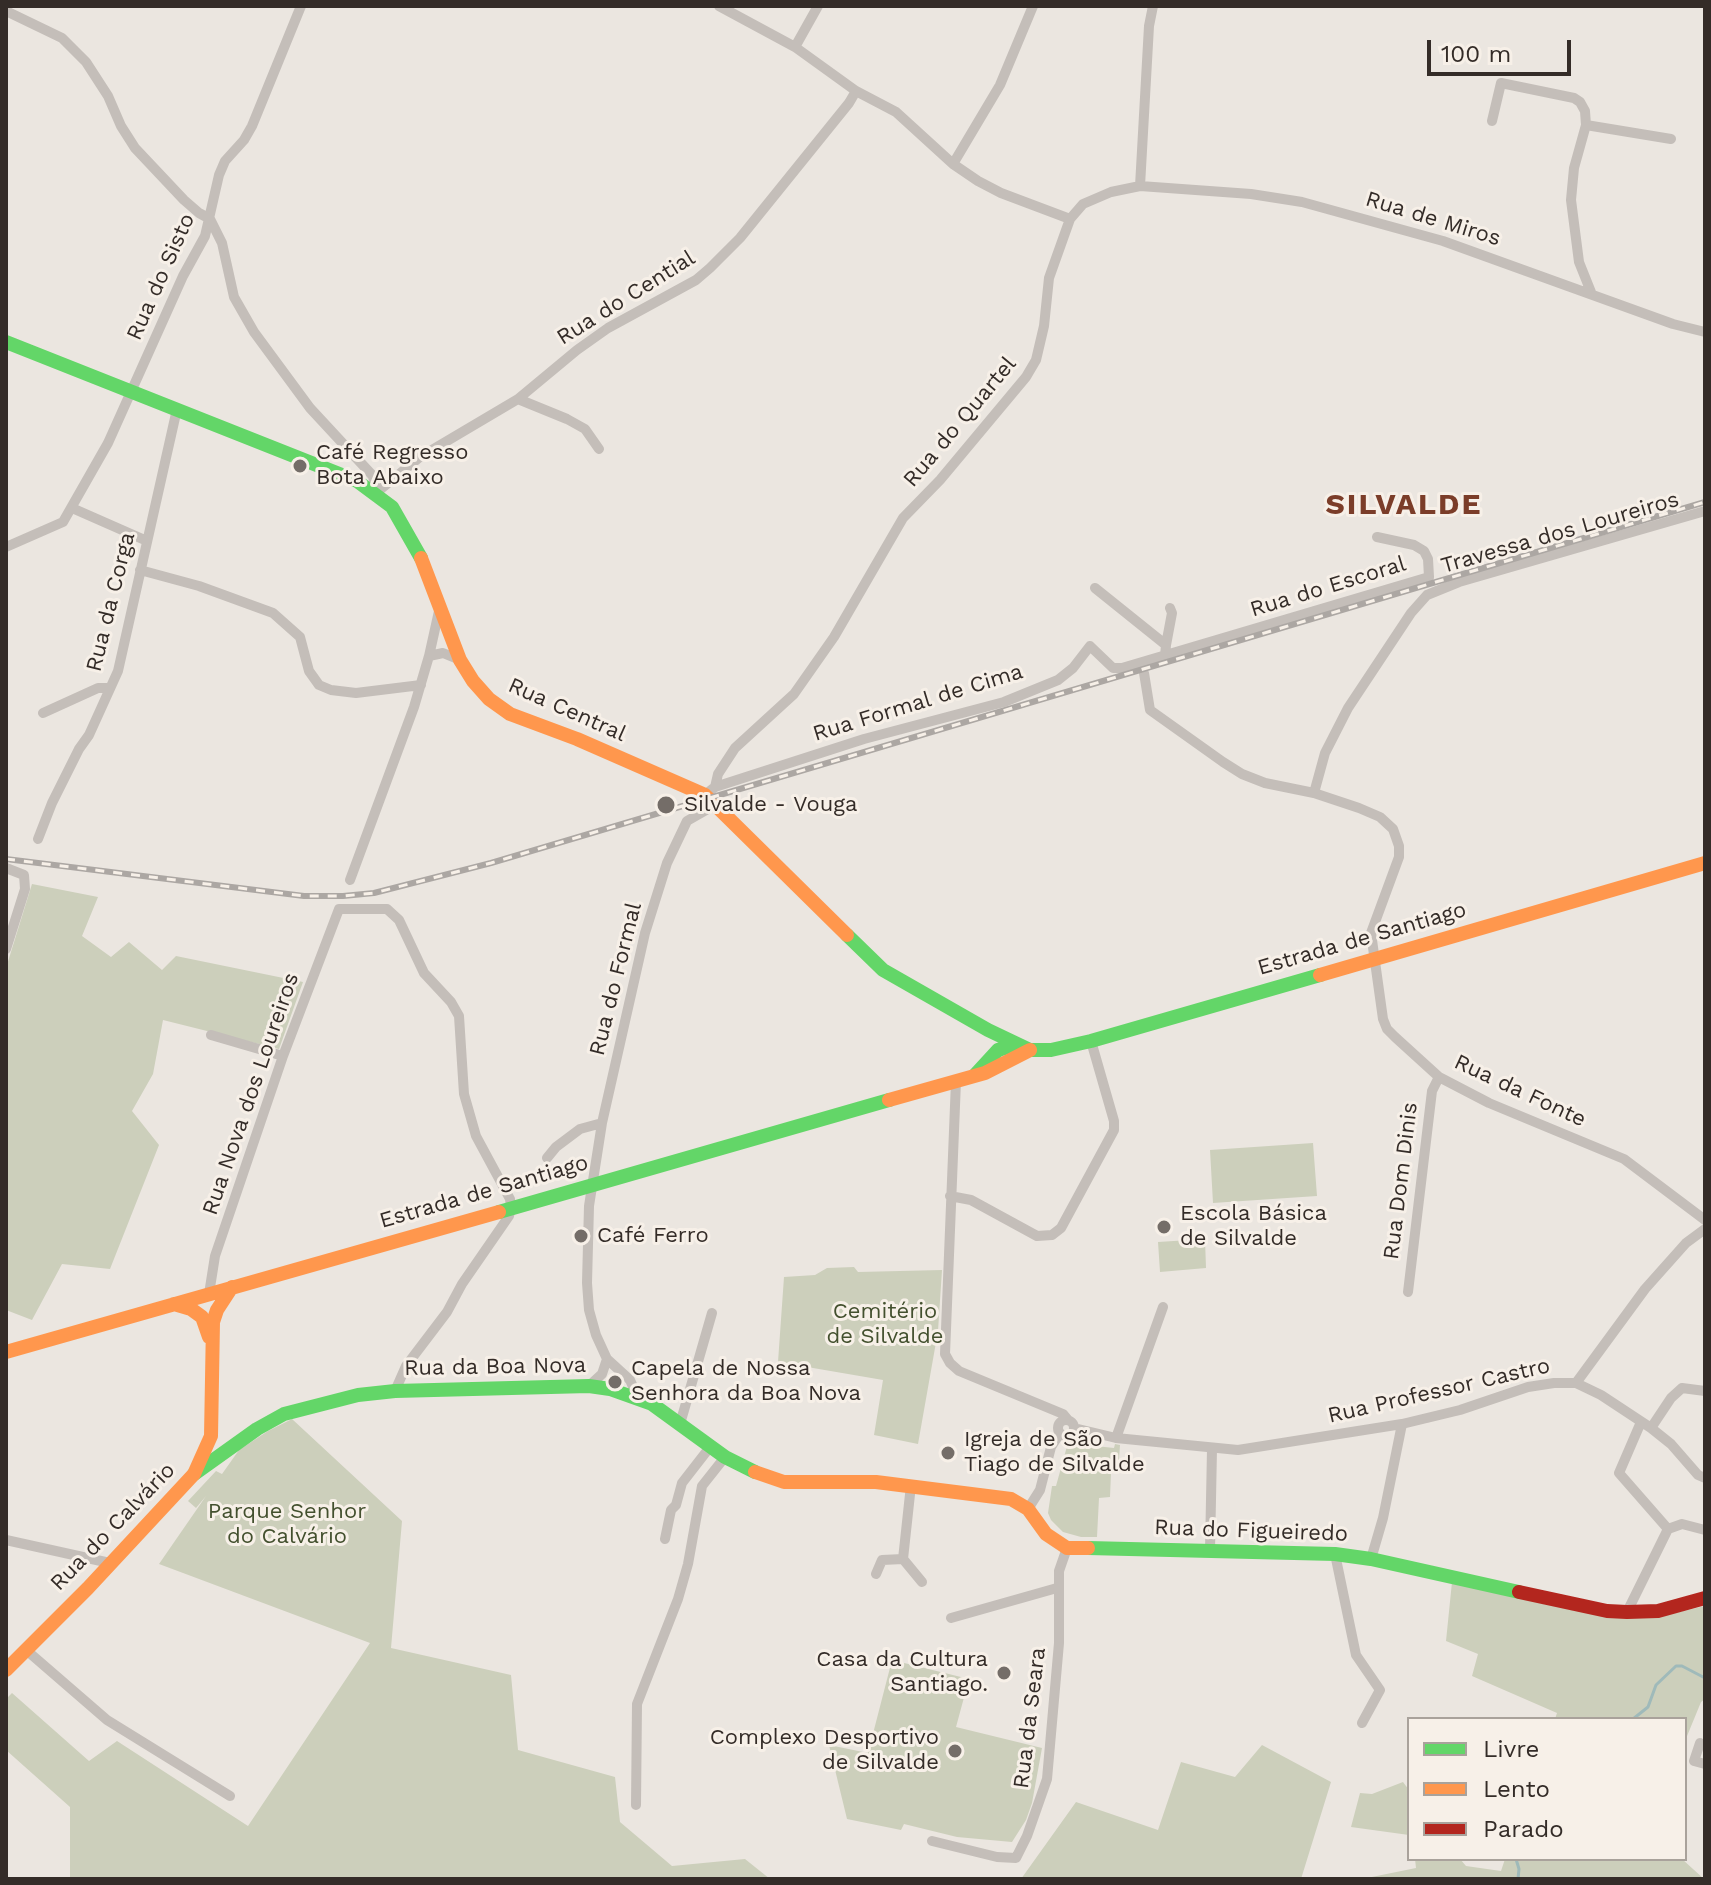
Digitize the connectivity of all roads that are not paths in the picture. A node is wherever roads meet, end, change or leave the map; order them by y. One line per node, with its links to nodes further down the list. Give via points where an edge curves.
1 (301, 6): 14 (street, Rua do Sisto, via 252,126 219,175)
2 (719, 6): 7 (street)
3 (818, 6): 7 (street)
4 (1033, 6): 12 (street, via 1000,85)
5 (1153, 6): 13 (street)
6 (6, 11): 14 (street, via 62,38 86,62 135,148 184,200)
7 (795, 47): 8 (street)
8 (856, 91): 12 (street, via 896,112); 20 (street, Rua do Cential, via 740,238 710,268 608,328)
9 (1492, 121): 10 (street, via 1501,83 1574,98 1585,111)
10 (1586, 125): 11 (street); 16 (street, via 1571,200 1579,262)
11 (1671, 139)
12 (953, 164): 15 (street, via 1001,193)
13 (1140, 186): 15 (street, via 1083,204); 16 (street, Rua de Miros, via 1302,202 1443,241)
14 (210, 219): 19 (street, Rua do Sisto); 23 (street, via 222,243 234,297 254,332 310,408 373,476)
15 (1070, 219): 42 (street, Rua do Quartel, via 1049,278 1036,360 1026,377 903,518 834,637 794,694 735,748)
16 (1591, 292): 17 (street, Rua de Miros)
17 (1705, 332)
18 (6, 342): 19 (main road, Rua Central)
19 (132, 391): 21 (main road, Rua Central); 24 (street, Rua do Sisto)
20 (518, 399): 22 (street, via 585,429); 23 (street, Rua do Cential, via 420,457)
21 (177, 409): 23 (main road, Rua Central); 27 (street, Rua da Corga)
22 (599, 449)
23 (376, 493): 31 (main road, Rua Central, via 405,527)
24 (72, 508): 27 (street); 28 (street, via 63,522)
25 (1705, 511): 41 (street, Travessa dos Loureiros, via 1427,595 1348,708 1325,753)
26 (1377, 537): 33 (street, Rua do Escoral, via 1424,551 1429,577)
27 (147, 541): 29 (street, Rua da Corga)
28 (6, 547)
29 (140, 570): 38 (street, via 273,613 300,637 309,671 319,685 331,690 356,693); 39 (street, Rua da Corga)
30 (1095, 588): 33 (street)
31 (440, 607): 34 (street); 35 (main road, Rua Central)
32 (1170, 608): 33 (street)
33 (1165, 650): 36 (street, Rua do Escoral)
34 (429, 656): 35 (street, via 451,654); 38 (street)
35 (460, 660): 42 (main road, Rua Central, via 489,699 510,714)
36 (1113, 668): 42 (street, Rua Formal de Cima, via 1090,646 1058,680 1004,702 864,739)
37 (1144, 673): 41 (street, Rua da Fonte, via 1150,710 1178,730 1242,774)
38 (421, 685): 46 (street)
39 (110, 688): 40 (street, via 98,688); 43 (street, Rua da Corga)
40 (43, 713)
41 (1314, 793): 48 (street, Rua da Fonte, via 1380,817 1396,835 1399,857 1371,933)
42 (712, 795): 51 (main road, Rua Central, via 883,970); 55 (street, Rua do Formal, via 687,821 667,863 645,933)
43 (38, 839)
44 (1705, 863): 48 (main road, Estrada de Santiago)
45 (6, 868): 47 (street, via 24,875 25,889)
46 (350, 880)
47 (6, 949)
48 (1375, 957): 50 (main road, Estrada de Santiago); 53 (street, Rua da Fonte, via 1387,1029)
49 (211, 1035): 52 (street)
50 (1091, 1041): 51 (main road, Estrada de Santiago, via 1051,1050); 58 (street, via 1114,1130 1061,1228 1037,1236 971,1200)
51 (1005, 1047): 54 (main road, Estrada de Santiago, via 975,1075)
52 (283, 1056): 59 (street, Rua Nova dos Loureiros, via 339,909 378,908 395,914 424,973 459,1016 464,1094 476,1136); 64 (street, Rua Nova dos Loureiros, via 215,1256)
53 (1439, 1077): 60 (street, Rua da Fonte, via 1624,1159); 63 (street, Rua Dom Dinis, via 1432,1091)
54 (956, 1081): 57 (main road, Estrada de Santiago); 58 (street)
55 (602, 1123): 56 (street, via 580,1129); 57 (street, Rua do Formal)
56 (547, 1158)
57 (592, 1183): 59 (main road, Estrada de Santiago); 70 (street, Rua do Formal, via 587,1225 589,1310)
58 (950, 1196): 80 (street, via 945,1354 959,1371 1043,1408)
59 (511, 1207): 62 (main road, Estrada de Santiago); 73 (street, via 447,1312 406,1366)
60 (1705, 1220)
61 (1705, 1229): 71 (street, via 1645,1289)
62 (232, 1287): 64 (main road, Estrada de Santiago); 68 (main road)
63 (1408, 1292)
64 (209, 1294): 65 (main road, Estrada de Santiago); 68 (main road, via 201,1306)
65 (174, 1304): 68 (main road); 69 (main road, Estrada de Santiago)
66 (1163, 1307): 81 (street)
67 (712, 1313): 77 (street)
68 (207, 1319): 76 (main road, Rua do Calvário)
69 (6, 1352)
70 (607, 1359): 72 (street, via 602,1374); 75 (street, via 630,1380)
71 (1576, 1383): 78 (street, Rua Professor Castro, via 1528,1387); 79 (street)
72 (589, 1386): 73 (main road, Rua da Boa Nova); 75 (main road, Rua da Boa Nova)
73 (395, 1391): 82 (main road, Rua da Boa Nova, via 284,1414)
74 (1705, 1391): 79 (street, via 1682,1388)
75 (638, 1398): 77 (main road, Rua da Boa Nova)
76 (212, 1418): 82 (main road, via 223,1435); 86 (main road, Rua do Calvário, via 205,1454)
77 (680, 1424): 83 (main road, Rua da Boa Nova)
78 (1402, 1424): 84 (street, Rua Professor Castro, via 1266,1447); 98 (street)
79 (1646, 1425): 87 (street); 90 (street, via 1619,1473)
80 (1065, 1427): 81 (street, Rua Professor Castro); 89 (street, via 1051,1447 1040,1490)
81 (1116, 1438): 84 (street, Rua Professor Castro)
82 (243, 1439): 86 (main road, Rua da Boa Nova)
83 (710, 1447): 85 (main road, Rua da Boa Nova); 92 (street, via 682,1483)
84 (1212, 1449): 95 (street)
85 (725, 1457): 88 (main road, Rua da Boa Nova, via 784,1482); 112 (street, via 702,1486 678,1599 637,1704)
86 (194, 1474): 99 (main road, Rua do Calvário)
87 (1705, 1478)
88 (911, 1485): 89 (main road, Rua da Boa Nova, via 1011,1499); 97 (street)
89 (1028, 1509): 94 (main road, via 1046,1534)
90 (1668, 1529): 91 (street, via 1682,1524); 104 (street)
91 (1705, 1530)
92 (665, 1539)
93 (6, 1540): 99 (street)
94 (1067, 1548): 95 (main road, Rua do Figueiredo); 102 (street, Rua da Seara)
95 (1210, 1550): 96 (main road, Rua do Figueiredo)
96 (1335, 1554): 98 (main road, Rua do Figueiredo); 108 (street, via 1356,1655 1380,1690)
97 (903, 1559): 100 (street, via 882,1560); 101 (street)
98 (1371, 1559): 104 (main road, Rua do Figueiredo)
99 (110, 1563): 106 (main road, Rua do Calvário)
100 (876, 1574)
101 (922, 1582)
102 (1057, 1588): 105 (street); 113 (street, Rua da Seara, via 1059,1643 1047,1779 1027,1836 1016,1858)
103 (1705, 1598): 104 (main road, Rua do Figueiredo, via 1658,1611)
104 (1627, 1612)
105 (951, 1618)
106 (25, 1649): 107 (main road, Rua do Calvário); 111 (street, via 107,1720)
107 (6, 1670)
108 (1362, 1723)
109 (1700, 1743): 110 (street)
110 (1700, 1762)
111 (230, 1796)
112 (636, 1805)
113 (932, 1841)

